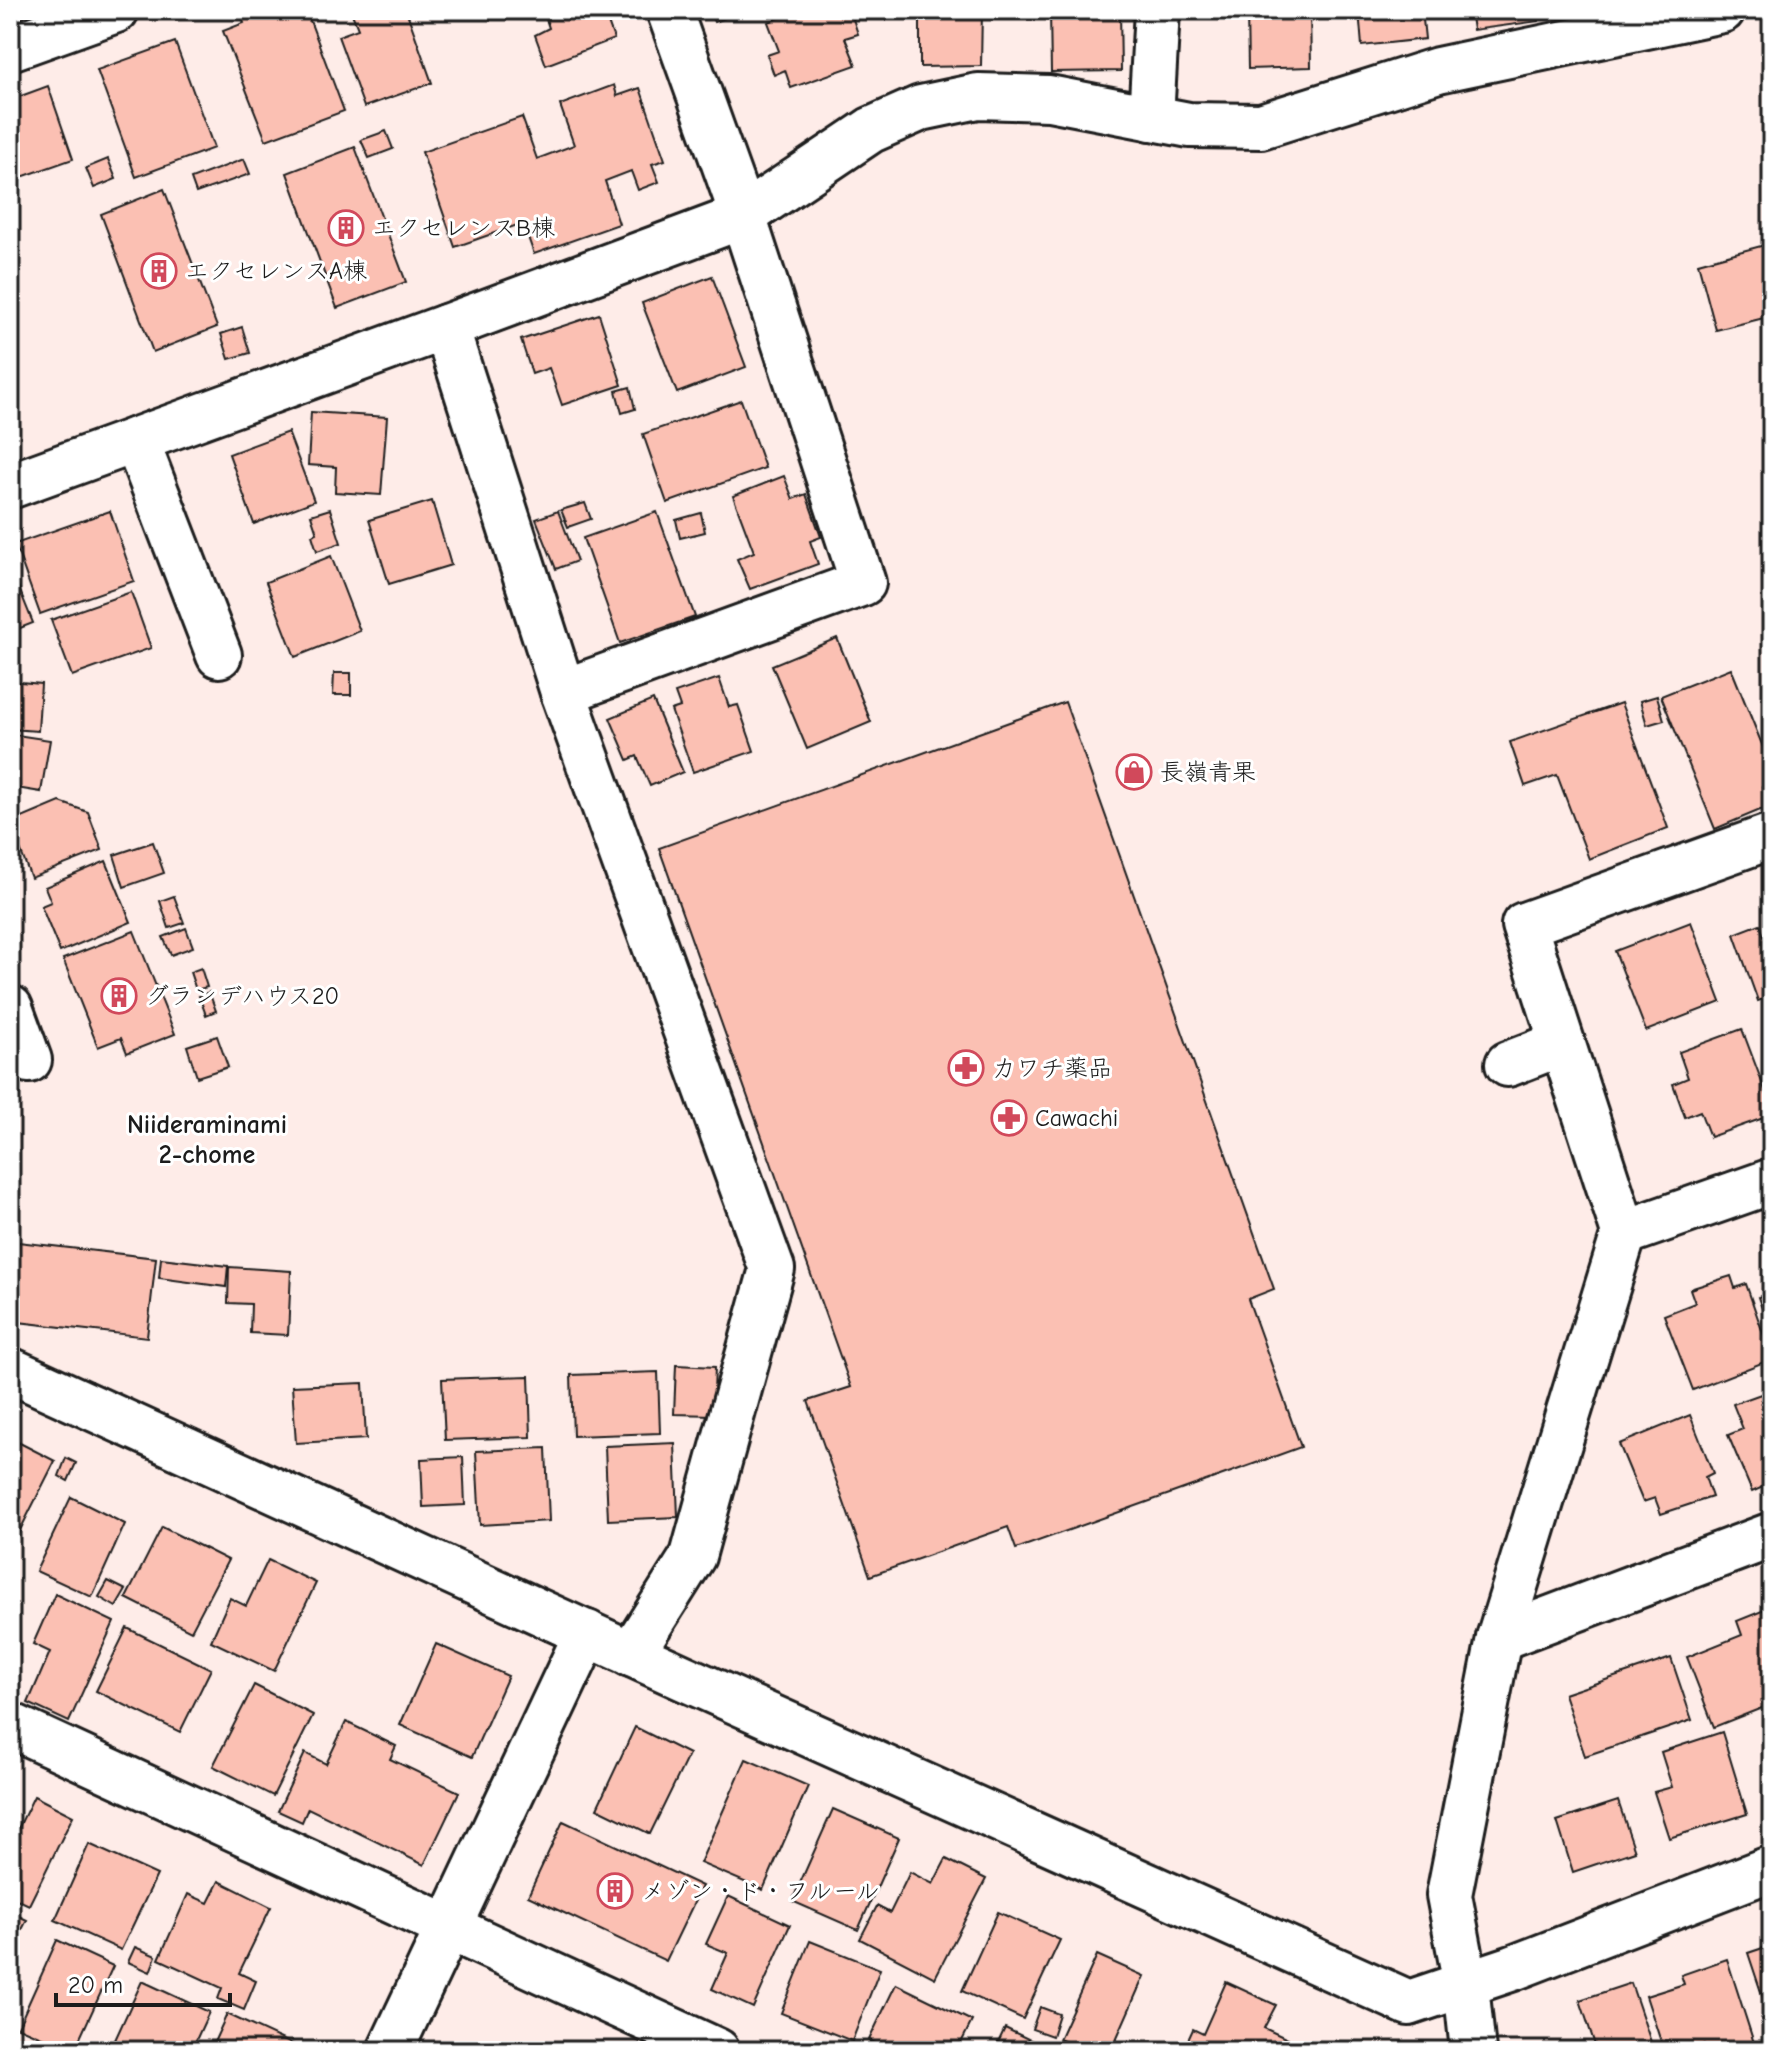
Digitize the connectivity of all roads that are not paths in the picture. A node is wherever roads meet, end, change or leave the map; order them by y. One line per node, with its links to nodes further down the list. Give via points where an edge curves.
1 (116, 10): 6 (street)
2 (669, 10): 8 (street)
3 (1157, 10): 7 (street)
4 (1722, 10): 5 (street)
5 (1605, 22): 7 (street, via 1261,126 1189,125)
6 (10, 48)
7 (1151, 118): 8 (street, via 1049,98 978,96 921,108 871,130)
8 (743, 216): 9 (street); 13 (street, via 863,583)
9 (446, 327): 10 (street); 13 (street)
10 (136, 440): 11 (street); 12 (street)
11 (10, 486)
12 (219, 655)
13 (563, 692): 25 (street, via 772,1269 693,1556)
14 (1772, 836): 16 (street, via 1524,925)
15 (10, 1008): 17 (street)
16 (1562, 1043): 18 (street); 20 (street)
17 (29, 1060)
18 (1508, 1064)
19 (1772, 1181): 20 (street)
20 (1624, 1233): 24 (street)
21 (10, 1370): 23 (street)
22 (1772, 1535): 24 (street)
23 (587, 1633): 25 (street); 28 (street)
24 (1499, 1638): 29 (street, via 1449,1895)
25 (631, 1654): 29 (street, via 1409,2003)
26 (10, 1725): 28 (street)
27 (1772, 1868): 29 (street)
28 (449, 1927): 30 (street); 31 (street)
29 (1466, 1985): 32 (street)
30 (390, 2051)
31 (717, 2051)
32 (1473, 2051)

